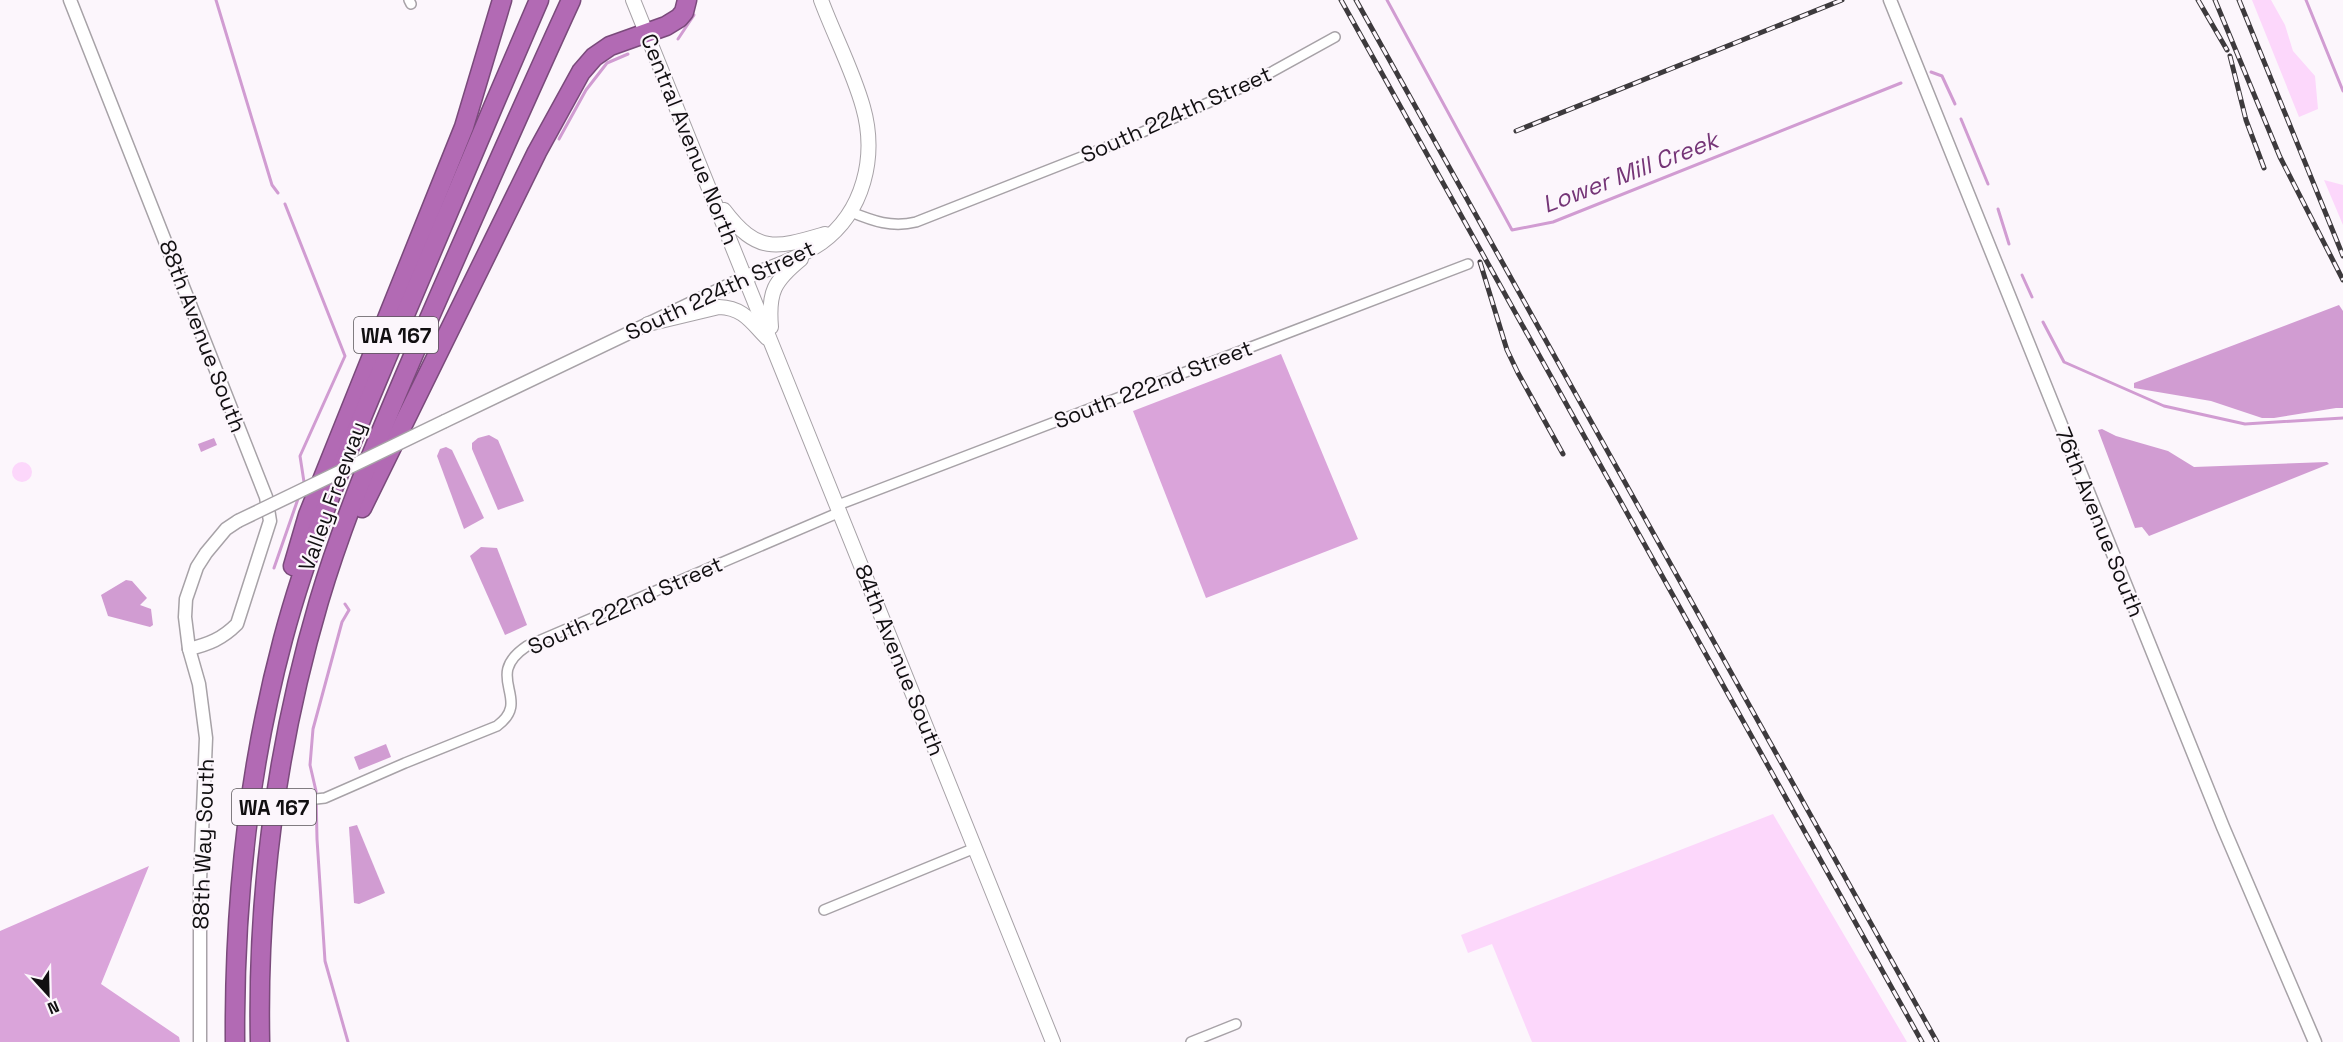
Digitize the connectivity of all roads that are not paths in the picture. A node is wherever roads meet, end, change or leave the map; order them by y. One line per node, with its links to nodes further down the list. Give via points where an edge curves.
1 (70, 0): 21 (street, 88th Avenue South, via 270,510 270,521 237,624 214,643)
2 (502, 0): 22 (highway, via 464,127 308,515 278,617)
3 (539, 0): 22 (highway, Valley Freeway / WA 167, via 335,483 302,572)
4 (571, 0): 20 (highway, Valley Freeway / WA 167, via 385,421)
5 (633, 0): 9 (main road, Central Avenue North)
6 (687, 0): 9 (highway, via 679,18)
7 (821, 0): 12 (main road, via 863,105 867,128 868,168)
8 (1890, 0): 32 (street, 76th Avenue South, via 2215,808)
9 (646, 32): 11 (main road, Central Avenue North); 20 (highway, via 601,52 573,85)
10 (1335, 37): 12 (street, South 224th Street, via 1250,84 1138,134 916,222 882,223)
11 (712, 194): 13 (main road, via 745,234 762,243 788,244); 16 (main road, Central Avenue North)
12 (851, 212): 13 (main road, South 224th Street)
13 (835, 231): 14 (main road, South 224th Street)
14 (815, 247): 16 (main road, South 224th Street); 18 (main road, via 789,268 770,299)
15 (1468, 264): 19 (street, South 222nd Street)
16 (746, 278): 17 (street, South 224th Street); 18 (main road, 84th Avenue South)
17 (648, 324): 18 (main road, via 728,307 739,310); 21 (street, South 224th Street, bridge, via 238,521 216,540 193,578 186,599)
18 (773, 344): 19 (main road, 84th Avenue South)
19 (839, 508): 23 (street, South 222nd Street, via 527,646 509,663 512,709 506,720 487,731 326,798); 24 (main road, 84th Avenue South)
20 (327, 577): 29 (highway, Valley Freeway / WA 167, via 289,720 275,797 264,884)
21 (189, 649): 27 (street, 88th Way South, via 199,684 206,738 200,881)
22 (273, 676): 28 (highway, Valley Freeway / WA 167, via 243,858)
23 (298, 801)
24 (975, 848): 25 (street); 30 (main road, 84th Avenue South)
25 (824, 910)
26 (1236, 1024): 31 (street)
27 (200, 1042)
28 (235, 1042)
29 (260, 1042)
30 (1053, 1042)
31 (1191, 1042)
32 (2315, 1042)

